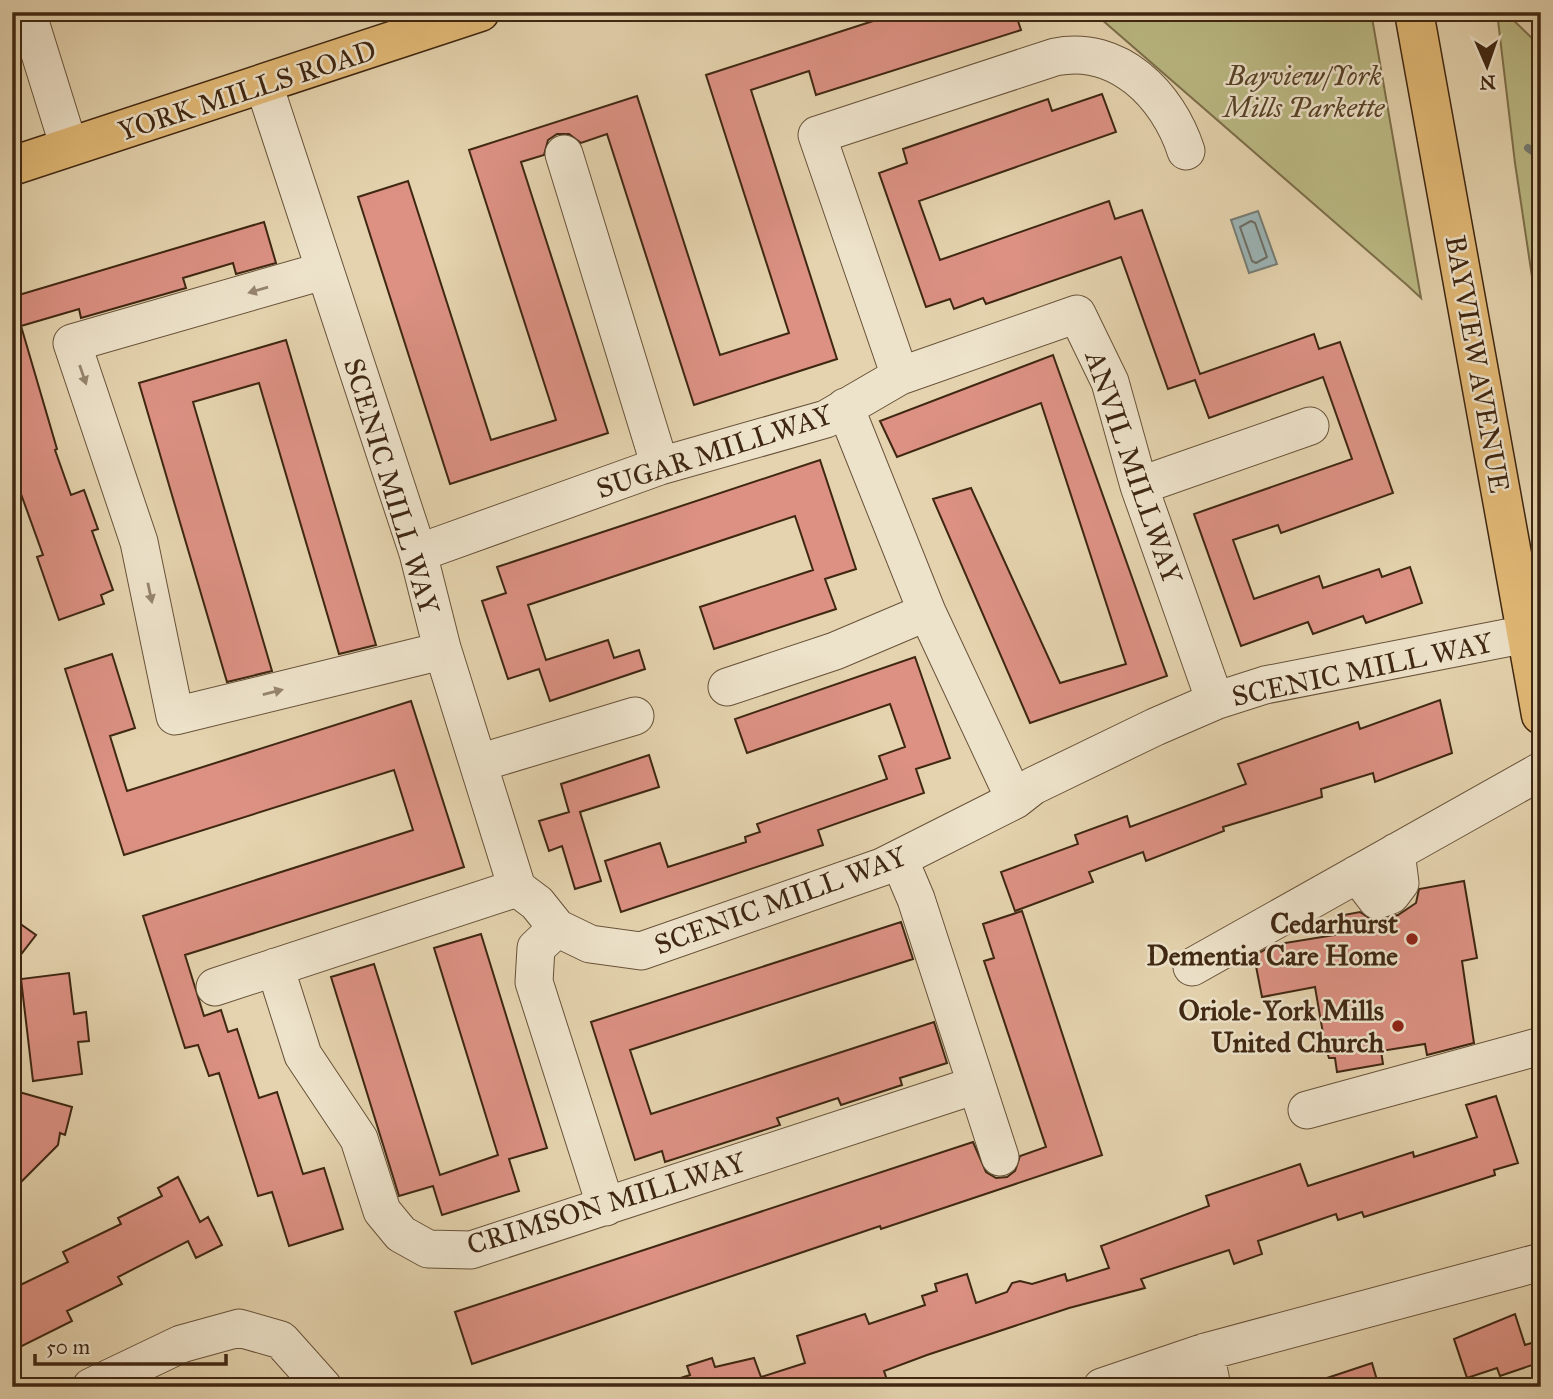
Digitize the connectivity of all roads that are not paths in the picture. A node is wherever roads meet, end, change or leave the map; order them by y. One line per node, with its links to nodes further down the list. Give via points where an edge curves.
1 (27, 12): 5 (street)
2 (480, 12): 4 (main road, YORK MILLS ROAD)
3 (1414, 12): 17 (main road, BAYVIEW AVENUE)
4 (264, 85): 5 (main road, YORK MILLS ROAD); 9 (street, SCENIC MILL WAY)
5 (69, 148): 8 (main road, YORK MILLS ROAD)
6 (1186, 151): 10 (street, via 1170,116 1146,86 1118,64 1082,54 1055,57 817,135)
7 (564, 154): 13 (street)
8 (12, 166)
9 (323, 271): 15 (street, SCENIC MILL WAY); 18 (street, one-way to 18, via 72,343 139,542 175,716)
10 (900, 376): 11 (street, ANVIL MILLWAY); 14 (street, ANVIL MILLWAY, via 1077,314 1110,382)
11 (845, 407): 13 (street, SUGAR MILLWAY, via 803,427); 16 (street, SUGAR MILLWAY)
12 (1310, 426): 14 (street)
13 (660, 466): 15 (street, SUGAR MILLWAY)
14 (1139, 486): 20 (street, ANVIL MILLWAY)
15 (418, 553): 18 (street, SCENIC MILL WAY)
16 (927, 612): 19 (street, via 835,651); 25 (street, SUGAR MILLWAY)
17 (1527, 634): 20 (street, SCENIC MILL WAY, via 1265,685); 21 (main road, BAYVIEW AVENUE)
18 (442, 648): 23 (street, SCENIC MILL WAY)
19 (727, 687)
20 (1215, 701): 25 (street, SCENIC MILL WAY, via 1033,786)
21 (1541, 715)
22 (635, 716): 23 (street)
23 (479, 763): 27 (street, SCENIC MILL WAY)
24 (1541, 771): 30 (street)
25 (1015, 800): 26 (street, SCENIC MILL WAY)
26 (899, 859): 28 (street, SCENIC MILL WAY, via 641,951 590,944); 33 (street)
27 (517, 888): 28 (street, SCENIC MILL WAY); 29 (street)
28 (557, 928): 36 (street, via 536,948 534,982)
29 (275, 967): 31 (street); 36 (street, CRIMSON MILLWAY, via 303,1055 359,1139 382,1211 401,1234 428,1250 471,1250)
30 (1192, 967)
31 (215, 987)
32 (1541, 1046): 34 (street)
33 (976, 1085): 35 (street); 36 (street, CRIMSON MILLWAY)
34 (1307, 1110)
35 (1000, 1157)
36 (606, 1207)
37 (1541, 1262): 38 (street)
38 (1208, 1370): 41 (street)
39 (91, 1387): 40 (street, via 181,1343 239,1328 281,1340)
40 (323, 1387)
41 (1102, 1387)

